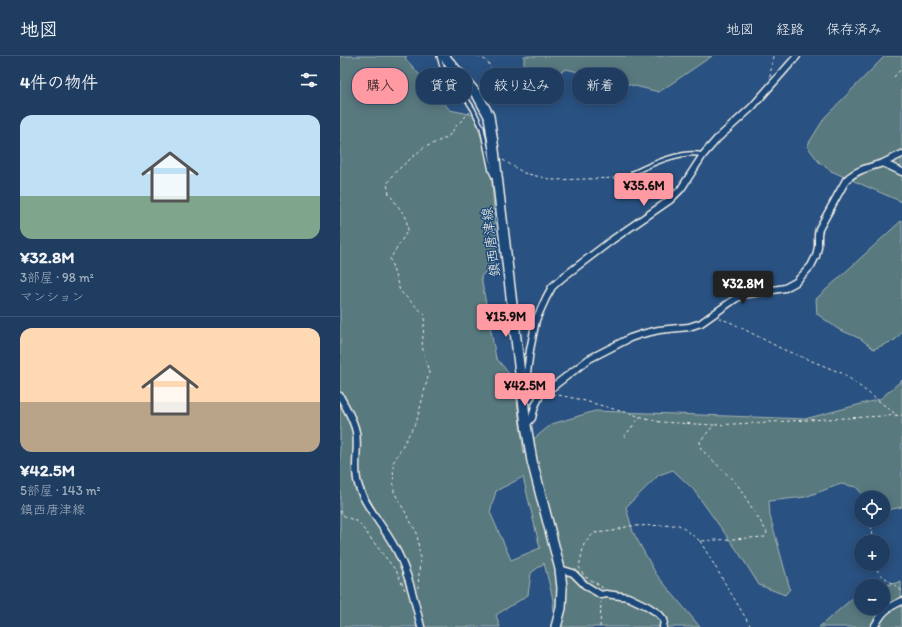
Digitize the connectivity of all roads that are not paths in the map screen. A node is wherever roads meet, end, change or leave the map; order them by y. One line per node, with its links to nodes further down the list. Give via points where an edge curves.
1 (439, 56): 9 (lane, via 442,68 462,92 482,128 491,171)
2 (444, 56): 9 (main road, 鎮西唐津線, via 478,96 489,116)
3 (797, 56): 5 (street, via 752,108)
4 (902, 154): 6 (street)
5 (703, 155): 8 (lane, via 696,153 661,159); 10 (street, via 681,189 670,200 612,240 552,287 536,320 528,373)
6 (883, 163): 7 (street); 11 (street, via 863,169 846,180 819,228 816,256 811,266 796,282 785,288 743,295 689,328 658,330 630,338 589,359 546,392)
7 (902, 172)
8 (633, 173)
9 (498, 184): 10 (main road, 鎮西唐津線)
10 (523, 375): 11 (street); 13 (main road, 鎮西唐津線)
11 (539, 393): 13 (street, via 532,418)
12 (340, 396): 16 (street, via 356,433 355,471 358,484 405,569)
13 (526, 425): 14 (main road, 鎮西唐津線, via 532,461)
14 (560, 569): 17 (main road, 鎮西唐津線, via 561,608); 18 (street, via 573,574 603,594 628,597 647,606 664,620)
15 (902, 601): 19 (street, via 882,613)
16 (421, 627)
17 (556, 627)
18 (663, 627)
19 (874, 627)

